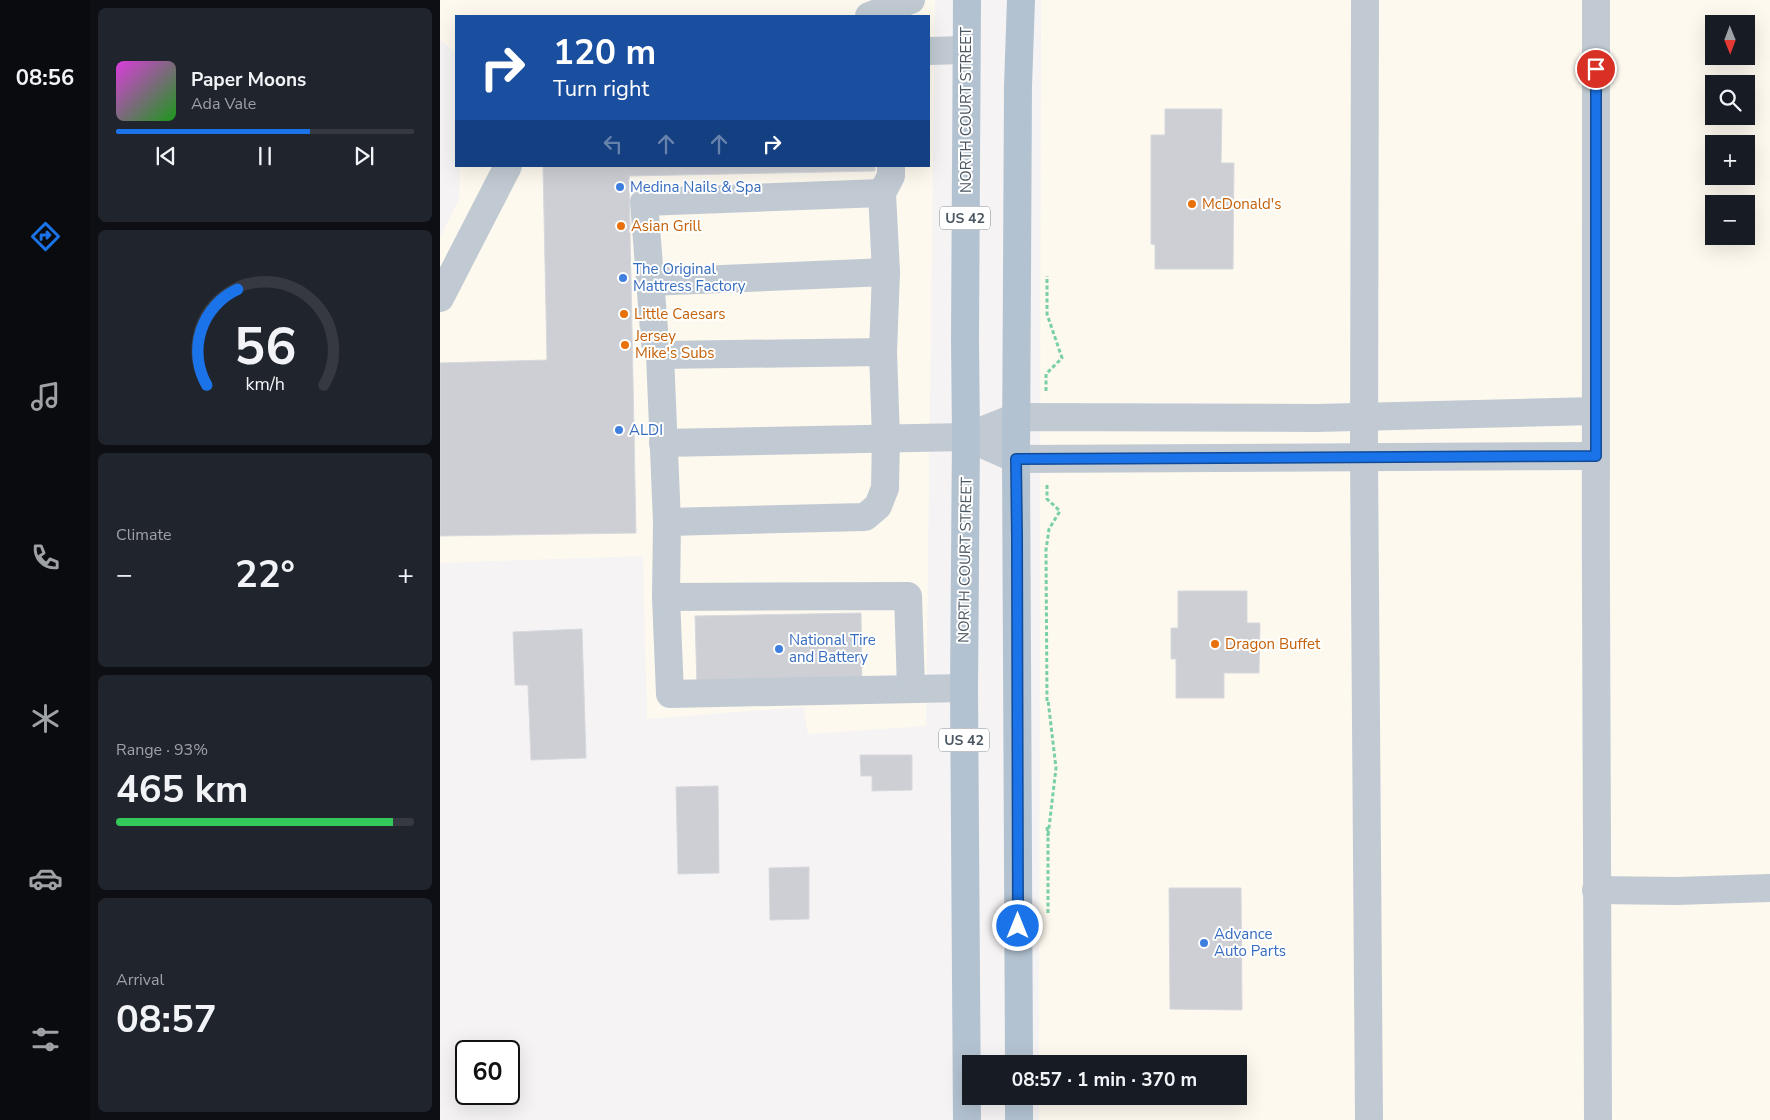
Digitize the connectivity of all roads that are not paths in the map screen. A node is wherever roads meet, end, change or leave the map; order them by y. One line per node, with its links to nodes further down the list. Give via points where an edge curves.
1 (911, 0): 6 (lane)
2 (967, 0): 7 (main road, NORTH COURT STREET / US 42)
3 (1021, 0): 18 (main road)
4 (1365, 0): 19 (lane)
5 (1596, 0): 17 (lane)
6 (877, 11)
7 (966, 50): 8 (lane); 20 (main road, NORTH COURT STREET / US 42)
8 (930, 51)
9 (507, 167): 14 (lane)
10 (891, 167): 11 (lane, via 891,176)
11 (882, 193): 12 (lane); 13 (lane, via 644,202)
12 (886, 272): 13 (lane); 15 (lane)
13 (649, 282): 16 (lane, via 655,343)
14 (440, 298)
15 (883, 352): 16 (lane); 21 (lane)
16 (660, 355): 22 (lane)
17 (1596, 411): 19 (lane); 23 (lane)
18 (1016, 417): 19 (lane); 20 (lane); 25 (main road)
19 (1365, 417): 24 (lane)
20 (966, 437): 21 (lane); 25 (lane); 29 (main road, NORTH COURT STREET / US 42)
21 (886, 438): 22 (lane); 26 (lane, via 885,488 878,506 865,517)
22 (663, 443): 26 (lane)
23 (1596, 456): 24 (lane); 31 (lane)
24 (1364, 458): 25 (lane); 36 (lane)
25 (1016, 459): 32 (main road)
26 (667, 522): 27 (lane)
27 (666, 597): 28 (lane, via 908,596); 28 (lane, via 670,694)
28 (911, 688): 29 (lane)
29 (964, 688): 34 (main road, NORTH COURT STREET / US 42)
30 (1770, 888): 31 (lane)
31 (1596, 890): 37 (lane)
32 (1019, 1055)
33 (1019, 1105): 35 (main road)
34 (967, 1120)
35 (1020, 1120)
36 (1369, 1120)
37 (1598, 1120)

